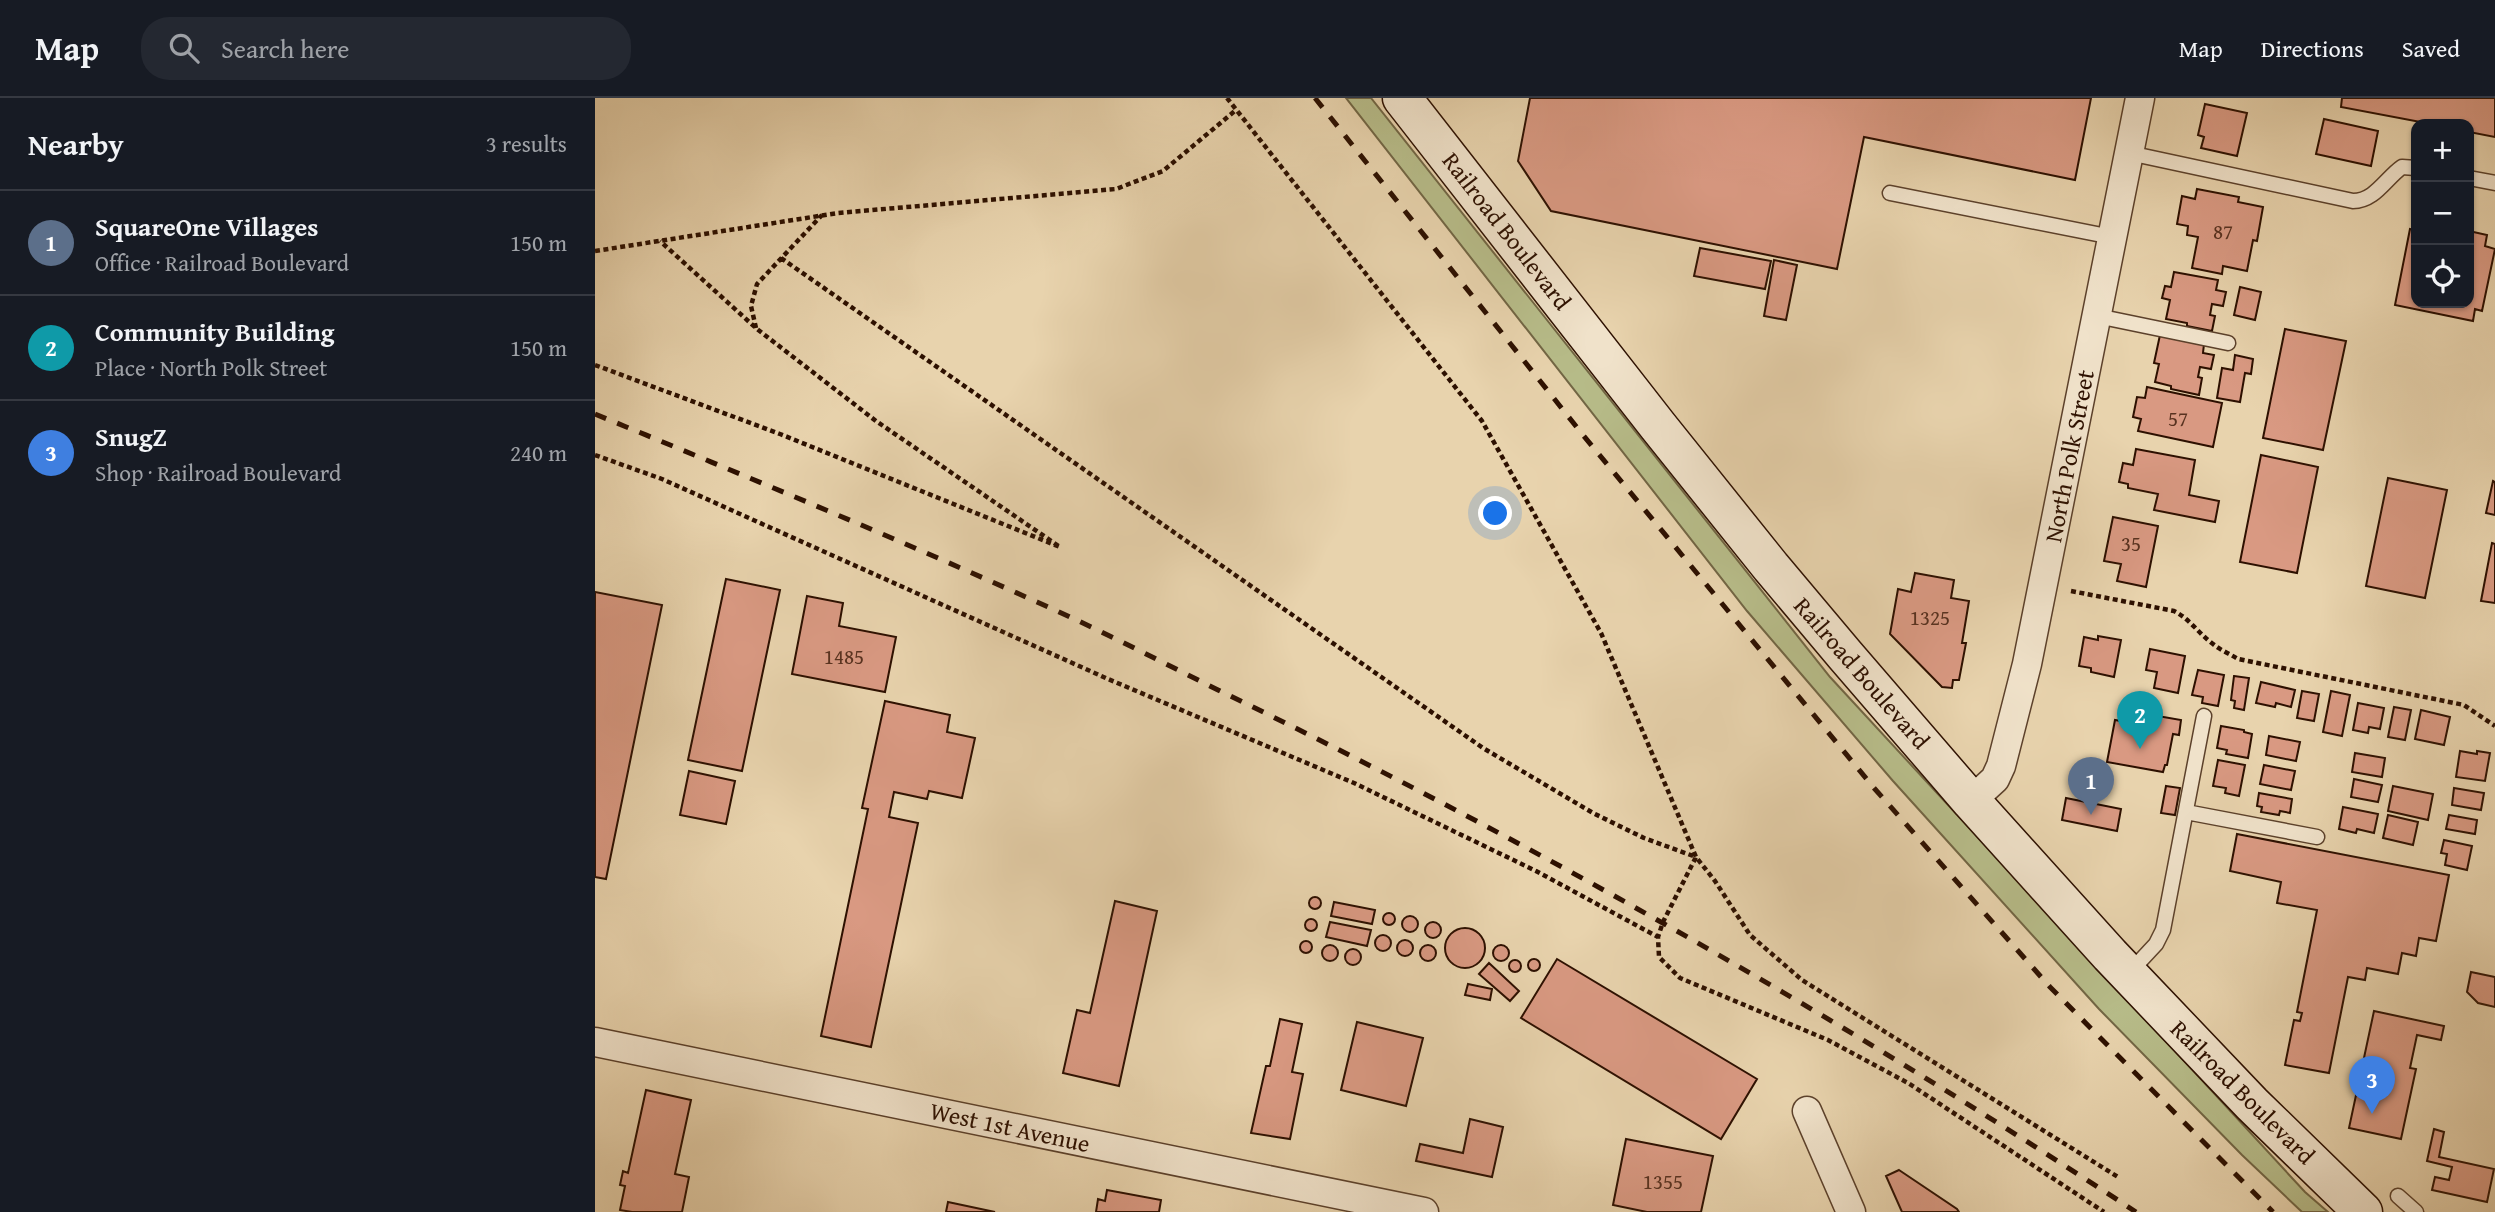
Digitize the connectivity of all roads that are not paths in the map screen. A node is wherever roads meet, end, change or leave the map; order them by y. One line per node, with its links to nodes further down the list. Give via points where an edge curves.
1 (1402, 98): 12 (street, Railroad Boulevard, via 1771,567)
2 (2140, 98): 3 (street, North Polk Street)
3 (2129, 153): 4 (lane, via 2359,201 2402,167); 8 (street, North Polk Street)
4 (2411, 168)
5 (2474, 179): 6 (lane)
6 (2495, 183)
7 (1890, 192): 8 (lane)
8 (2112, 237): 9 (street, North Polk Street)
9 (2097, 316): 10 (lane); 12 (street, North Polk Street, via 2007,749 1995,779)
10 (2228, 343)
11 (2204, 716): 13 (lane)
12 (1971, 801): 15 (street, Railroad Boulevard)
13 (2186, 812): 14 (lane); 15 (lane, via 2163,930)
14 (2317, 837)
15 (2128, 974): 21 (street, Railroad Boulevard)
16 (595, 1042): 19 (street, West 1st Avenue)
17 (1807, 1111): 20 (street)
18 (2398, 1196): 22 (lane)
19 (1425, 1212)
20 (1851, 1212)
21 (2363, 1212)
22 (2416, 1212)

